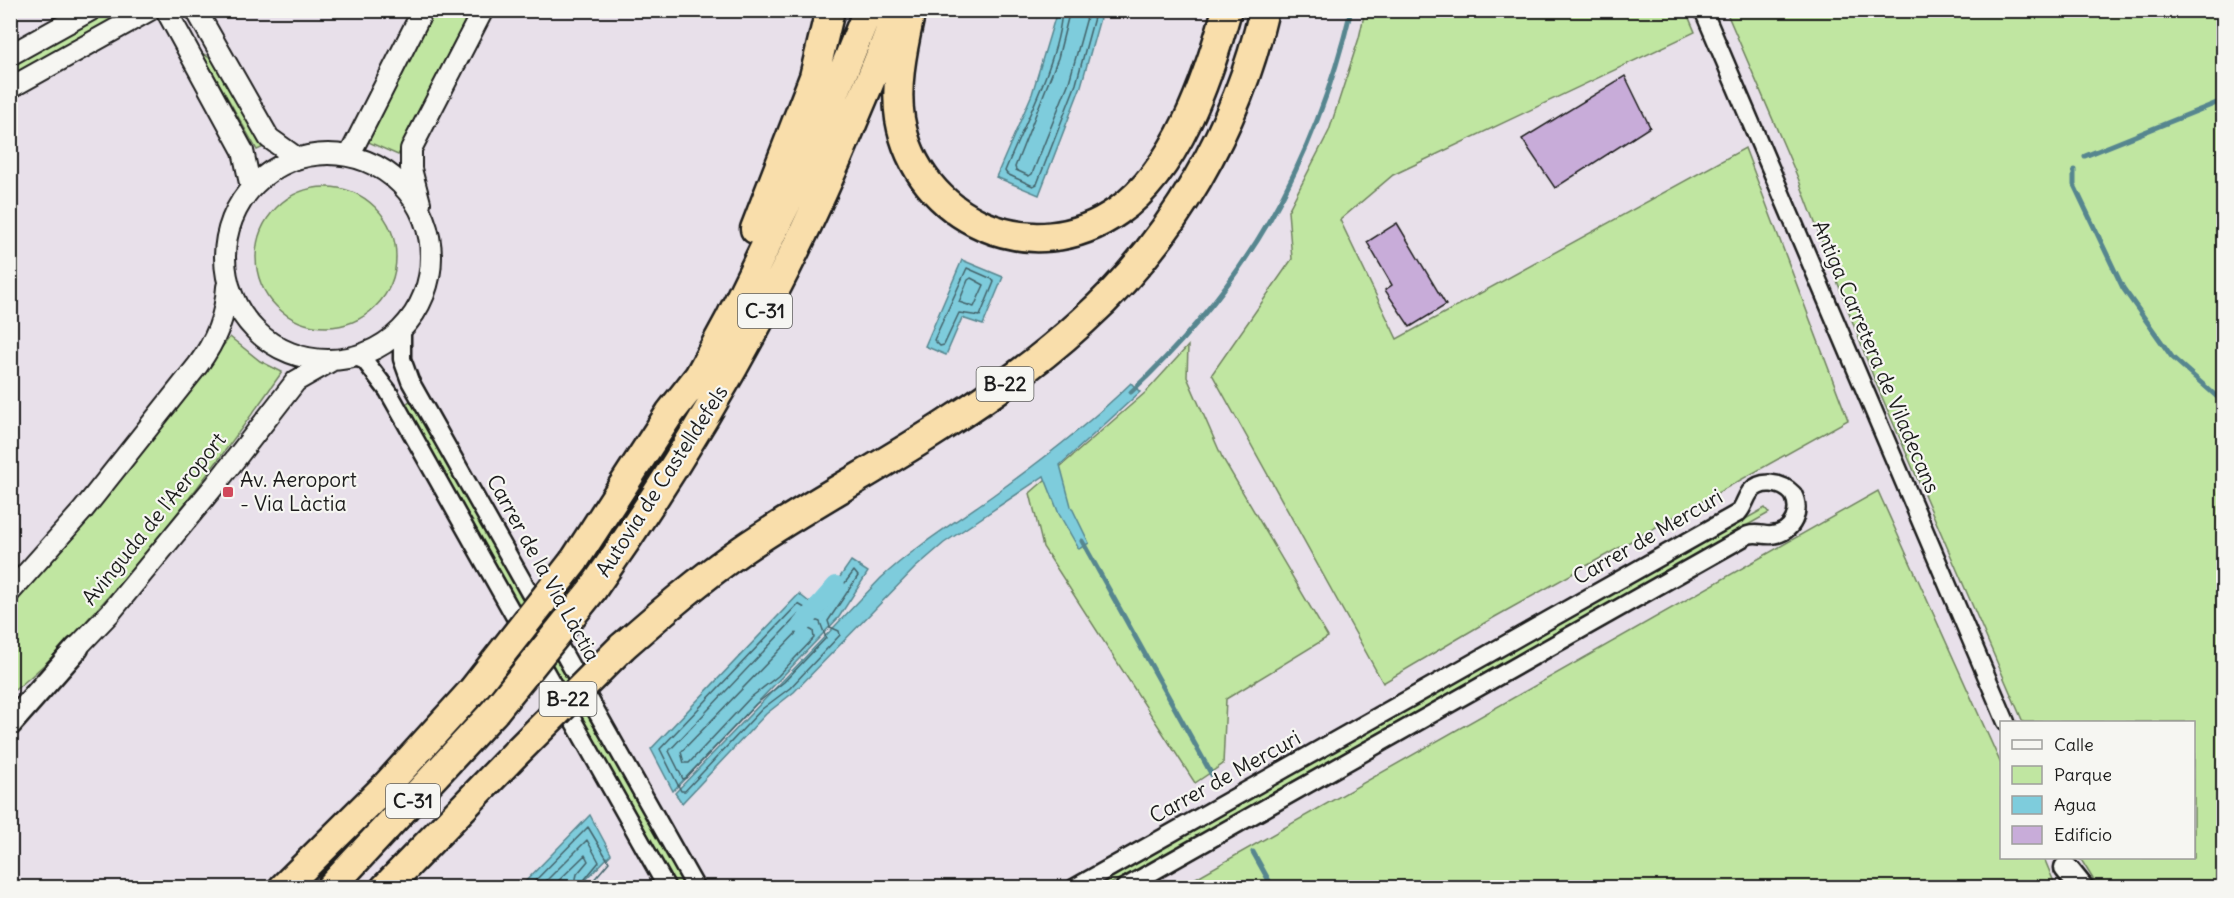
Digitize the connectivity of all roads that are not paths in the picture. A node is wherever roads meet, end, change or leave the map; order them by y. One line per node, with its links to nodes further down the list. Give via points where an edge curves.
1 (91, 10): 14 (street)
2 (150, 10): 15 (street)
3 (166, 10): 18 (street, via 243,151)
4 (196, 10): 17 (street, via 269,138)
5 (423, 10): 16 (street)
6 (483, 10): 19 (street, via 411,149 411,169)
7 (830, 10): 24 (highway, via 814,77 785,155 757,225 686,368)
8 (868, 10): 24 (highway, Autovia de Castelldefels / C-31, via 809,157 773,232 699,376)
9 (897, 10): 32 (highway, Autovia de Castelldefels / C-31, bridge, via 797,250 707,416 649,509 592,590 494,712)
10 (911, 10): 11 (highway, via 902,50 900,118 919,170 955,211 983,227 1009,234 1050,236 1075,232 1118,212 1158,170 1202,87)
11 (1227, 10)
12 (1264, 10): 33 (highway, B-22, bridge, via 1240,88 1214,148 1155,240 1085,320 948,423 741,550 669,605 622,647)
13 (1703, 10): 28 (street, Antiga Carretera de Viladecans)
14 (10, 55)
15 (10, 88)
16 (349, 156): 17 (street, via 322,154); 19 (street, via 388,173 410,193)
17 (297, 158): 18 (street, via 273,169)
18 (251, 188): 20 (street, via 234,213 225,242)
19 (425, 220): 21 (street, via 431,248 430,278 421,303)
20 (227, 285): 23 (street, via 238,310 257,333 278,348 305,358); 25 (street, via 223,320 209,350 105,484)
21 (402, 330): 22 (street, via 381,346); 35 (street, Carrer de la Via Làctia, via 402,359 410,381)
22 (356, 357): 23 (street); 34 (street, via 365,361 388,391)
23 (331, 361): 26 (street, Avinguda de l'Aeroport, via 290,388 216,484)
24 (670, 412): 31 (highway, Autovia de Castelldefels / C-31, bridge, via 574,561 473,690 414,757)
25 (10, 592)
26 (77, 648): 27 (street, Avinguda de l'Aeroport); 29 (main road)
27 (10, 705)
28 (2005, 721)
29 (10, 724)
30 (2066, 871): 38 (main road)
31 (283, 888)
32 (330, 888)
33 (385, 888)
34 (668, 888)
35 (696, 888)
36 (1074, 888): 37 (street, Carrer de Mercuri, via 1738,513 1759,485 1778,485 1792,494 1796,515 1782,532 1748,535)
37 (1124, 888)
38 (2082, 888)

